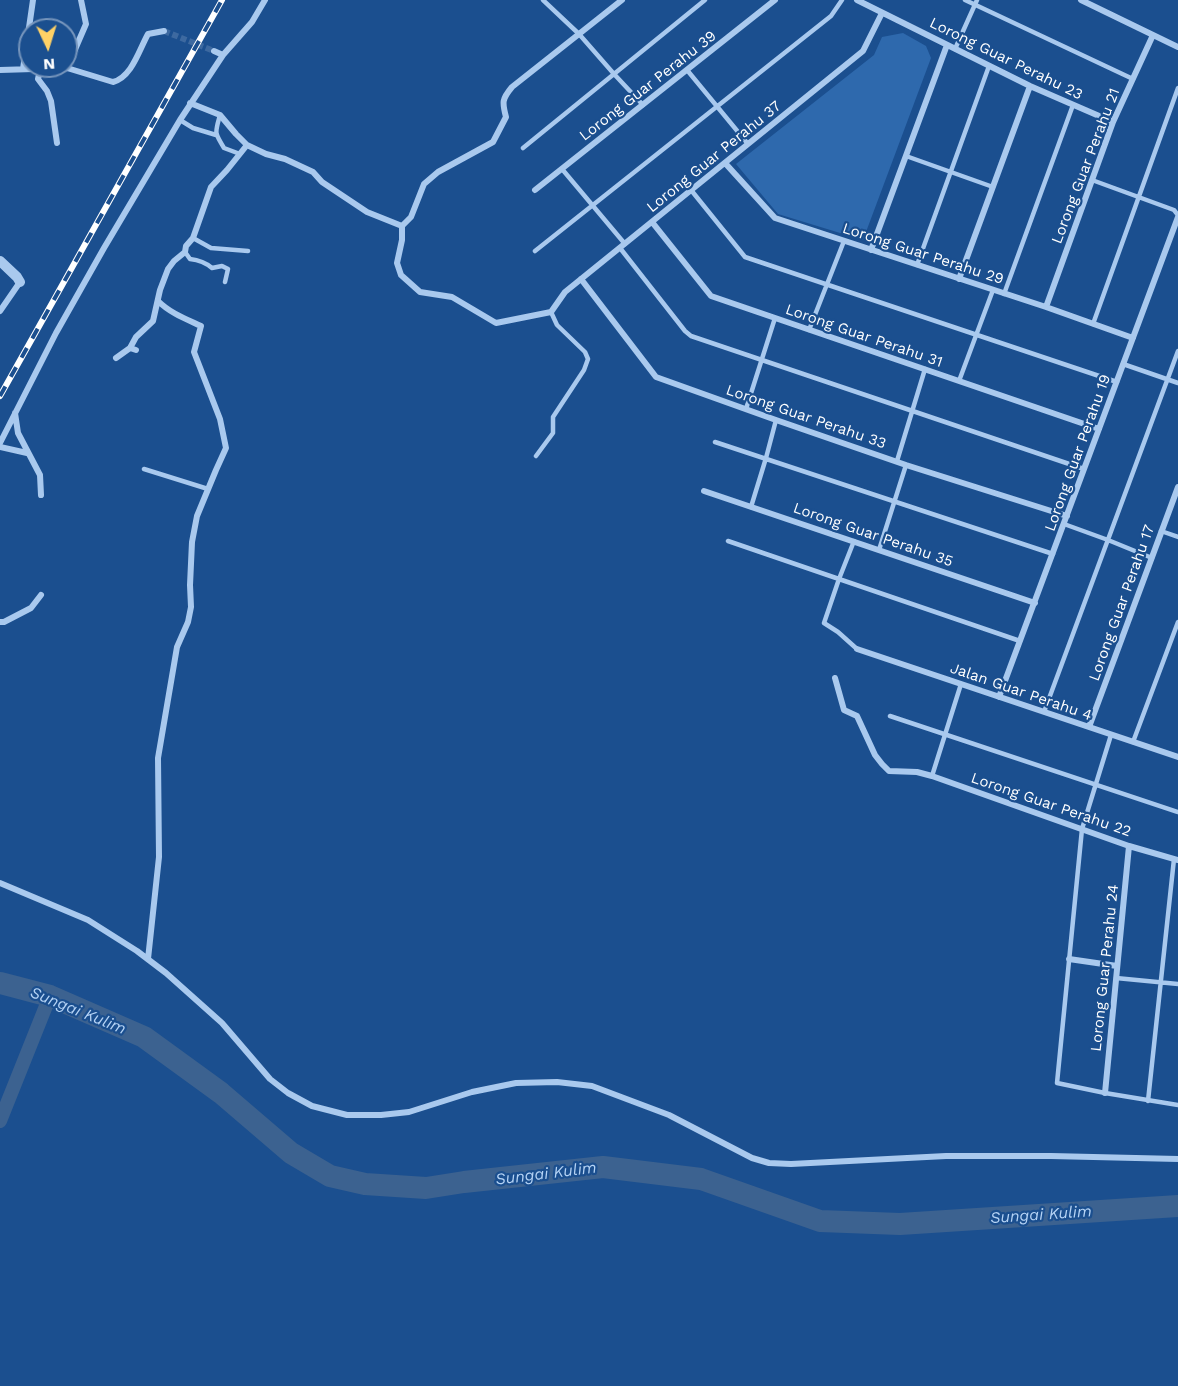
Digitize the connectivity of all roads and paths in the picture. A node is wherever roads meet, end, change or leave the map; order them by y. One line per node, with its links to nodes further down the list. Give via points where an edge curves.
1 (33, 0): 14 (street)
2 (81, 0): 18 (street, via 86,24)
3 (265, 0): 23 (street, via 252,22)
4 (543, 0): 16 (lane)
5 (622, 0): 16 (street)
6 (705, 0): 29 (lane)
7 (775, 0): 27 (street, Lorong Guar Perahu 39)
8 (842, 0): 37 (lane, via 831,16)
9 (857, 0): 13 (street, Lorong Guar Perahu 23)
10 (965, 0): 12 (lane)
11 (1081, 0): 17 (street)
12 (976, 2): 21 (lane); 31 (lane)
13 (882, 13): 19 (street, Lorong Guar Perahu 23); 43 (street, Lorong Guar Perahu 37, via 864,51)
14 (30, 18)
15 (164, 31): 28 (street, via 148,34 120,80 113,82)
16 (579, 34): 29 (lane); 59 (street, via 512,87 503,104 506,117 493,142 424,184 411,217)
17 (1152, 35): 20 (street); 31 (street, Lorong Guar Perahu 21)
18 (78, 43)
19 (947, 45): 21 (street, Lorong Guar Perahu 23); 47 (street)
20 (1178, 47)
21 (955, 49): 24 (street, Lorong Guar Perahu 23)
22 (214, 51): 23 (street)
23 (223, 55): 34 (street)
24 (989, 66): 32 (street, Lorong Guar Perahu 23); 50 (lane)
25 (18, 69): 26 (street)
26 (0, 70)
27 (687, 70): 35 (street, Lorong Guar Perahu 39); 37 (lane)
28 (78, 71)
29 (614, 74): 35 (lane); 45 (lane)
30 (38, 78): 42 (street, via 51,101)
31 (1132, 79): 40 (street, Lorong Guar Perahu 21)
32 (1030, 86): 36 (street, Lorong Guar Perahu 23); 52 (street)
33 (1178, 88): 55 (lane)
34 (190, 103): 38 (street); 39 (street)
35 (643, 105): 49 (street, Lorong Guar Perahu 39)
36 (1073, 105): 40 (street, Lorong Guar Perahu 23); 75 (lane)
37 (717, 107): 43 (lane); 56 (lane)
38 (220, 114): 41 (lane); 44 (street)
39 (180, 120): 41 (lane); 96 (street, via 66,314)
40 (1113, 122): 51 (street, Lorong Guar Perahu 21)
41 (216, 135): 46 (lane, via 224,148)
42 (57, 143)
43 (748, 144): 48 (street, Lorong Guar Perahu 37)
44 (247, 145): 46 (street); 59 (street, via 313,172 368,212)
45 (523, 148)
46 (240, 153): 60 (street, via 211,187)
47 (906, 156): 50 (lane); 64 (street)
48 (725, 163): 54 (street, Lorong Guar Perahu 37); 61 (street, Lorong Guar Perahu 29, via 775,218)
49 (562, 169): 53 (street, Lorong Guar Perahu 39); 56 (lane)
50 (951, 172): 52 (lane); 68 (lane)
51 (1092, 180): 55 (lane); 77 (street, Lorong Guar Perahu 21)
52 (993, 187): 70 (street)
53 (535, 190)
54 (691, 190): 58 (street, Lorong Guar Perahu 37); 73 (lane, via 745,257)
55 (1138, 197): 57 (lane, via 1174,210); 81 (lane)
56 (592, 206): 62 (lane); 65 (lane)
57 (1178, 216): 84 (street, Lorong Guar Perahu 19)
58 (652, 222): 62 (street, Lorong Guar Perahu 37); 80 (street, Lorong Guar Perahu 31, via 711,296)
59 (402, 226): 79 (street, via 398,263 401,275 420,292 452,297 496,323)
60 (193, 238): 63 (lane, via 212,248); 66 (street)
61 (844, 241): 64 (street, Lorong Guar Perahu 29); 73 (lane)
62 (622, 246): 69 (street, Lorong Guar Perahu 37); 87 (lane, via 685,332)
63 (248, 250)
64 (871, 250): 68 (street, Lorong Guar Perahu 29)
65 (535, 251)
66 (185, 252): 72 (lane, via 190,259 212,268 228,269); 76 (street, via 168,269)
67 (0, 261): 71 (street)
68 (917, 265): 70 (street, Lorong Guar Perahu 29)
69 (581, 279): 79 (street, Lorong Guar Perahu 37, via 565,292); 94 (street, Lorong Guar Perahu 33, via 656,376)
70 (959, 279): 74 (street, Lorong Guar Perahu 29)
71 (20, 282): 78 (street)
72 (225, 282)
73 (828, 284): 82 (lane); 83 (lane)
74 (993, 290): 75 (street, Lorong Guar Perahu 29); 83 (lane)
75 (1004, 294): 77 (street, Lorong Guar Perahu 29)
76 (158, 301): 86 (street, via 153,321 136,337 133,349); 109 (street, via 201,326 194,352 220,419 226,448)
77 (1046, 308): 81 (street, Lorong Guar Perahu 29)
78 (0, 311)
79 (551, 312): 102 (lane, via 557,325 588,359 553,417 553,433)
80 (776, 318): 82 (street, Lorong Guar Perahu 31); 87 (lane)
81 (1093, 324): 84 (street, Lorong Guar Perahu 29)
82 (809, 330): 89 (street, Lorong Guar Perahu 31)
83 (977, 335): 91 (lane); 92 (lane)
84 (1133, 338): 88 (street, Lorong Guar Perahu 19)
85 (1178, 351): 90 (lane)
86 (116, 358)
87 (762, 360): 94 (lane); 95 (lane)
88 (1123, 364): 90 (lane); 92 (street, Lorong Guar Perahu 19)
89 (924, 369): 91 (street, Lorong Guar Perahu 31); 95 (lane)
90 (1167, 380): 93 (lane); 118 (lane)
91 (959, 381): 98 (street, Lorong Guar Perahu 31)
92 (1117, 382): 98 (street, Lorong Guar Perahu 19)
93 (1178, 383)
94 (746, 409): 97 (street, Lorong Guar Perahu 33)
95 (912, 411): 104 (lane); 107 (lane)
96 (15, 412): 100 (street); 101 (street, via 18,433)
97 (776, 420): 103 (lane); 104 (street, Lorong Guar Perahu 33)
98 (1099, 429): 107 (street, Lorong Guar Perahu 19)
99 (715, 442): 103 (lane)
100 (0, 445): 101 (street)
101 (27, 453): 111 (street, via 40,475)
102 (536, 456)
103 (766, 458): 112 (lane); 113 (lane)
104 (897, 461): 105 (street, Lorong Guar Perahu 33)
105 (906, 465): 112 (lane); 114 (street, Lorong Guar Perahu 33)
106 (144, 469): 109 (lane)
107 (1084, 469): 114 (street, Lorong Guar Perahu 19)
108 (1178, 487): 116 (street, Lorong Guar Perahu 17)
109 (208, 489): 148 (street, via 192,542 191,607 177,647 158,758 159,857)
110 (704, 491): 113 (street, Lorong Guar Perahu 35)
111 (41, 495)
112 (894, 501): 121 (lane); 122 (lane)
113 (751, 507): 120 (street, Lorong Guar Perahu 35)
114 (1067, 516): 115 (street, Lorong Guar Perahu 19)
115 (1064, 524): 118 (lane); 122 (street, Lorong Guar Perahu 19)
116 (1161, 531): 117 (lane); 123 (street, Lorong Guar Perahu 17)
117 (1178, 537)
118 (1108, 540): 123 (lane); 134 (lane)
119 (728, 541): 124 (lane)
120 (854, 542): 121 (street, Lorong Guar Perahu 35); 124 (lane)
121 (879, 550): 126 (street, Lorong Guar Perahu 35)
122 (1053, 554): 126 (street, Lorong Guar Perahu 19)
123 (1152, 558): 136 (street, Lorong Guar Perahu 17)
124 (838, 579): 129 (lane); 130 (lane, via 824,623)
125 (41, 595): 127 (street, via 31,608)
126 (1035, 603): 129 (street, Lorong Guar Perahu 19)
127 (0, 622)
128 (1178, 622): 139 (lane)
129 (1020, 641): 133 (street, Lorong Guar Perahu 19)
130 (857, 649): 132 (street, Jalan Guar Perahu 4)
131 (835, 678): 141 (street, Lorong Guar Perahu 22, via 844,710 857,716 882,764 890,771)
132 (961, 684): 133 (street, Jalan Guar Perahu 4); 137 (lane)
133 (999, 697): 134 (street, Jalan Guar Perahu 4)
134 (1044, 712): 136 (street, Jalan Guar Perahu 4)
135 (891, 716): 137 (lane)
136 (1089, 727): 138 (street, Jalan Guar Perahu 4)
137 (945, 735): 141 (lane); 142 (lane)
138 (1111, 735): 139 (street, Jalan Guar Perahu 4); 142 (lane)
139 (1133, 742): 140 (street, Jalan Guar Perahu 4)
140 (1178, 758)
141 (932, 776): 144 (street, Lorong Guar Perahu 22)
142 (1095, 785): 143 (lane); 144 (lane)
143 (1178, 812)
144 (1082, 829): 145 (street, Lorong Guar Perahu 22); 149 (lane)
145 (1129, 846): 146 (street, Lorong Guar Perahu 22); 150 (street, Lorong Guar Perahu 24)
146 (1176, 860): 152 (lane)
147 (0, 883): 148 (street, via 88,920)
148 (148, 959): 157 (street, via 222,1023 270,1079 312,1106 347,1115 409,1112 516,1083 557,1082 592,1086 631,1100 769,1163 946,1156)
149 (1069, 960): 150 (street); 154 (lane, via 1057,1083)
150 (1117, 966): 151 (street, Lorong Guar Perahu 24)
151 (1116, 978): 152 (lane); 154 (street, Lorong Guar Perahu 24)
152 (1161, 982): 153 (lane); 155 (lane)
153 (1178, 984)
154 (1105, 1093): 155 (lane)
155 (1148, 1101): 156 (lane)
156 (1178, 1105)
157 (1178, 1159)

